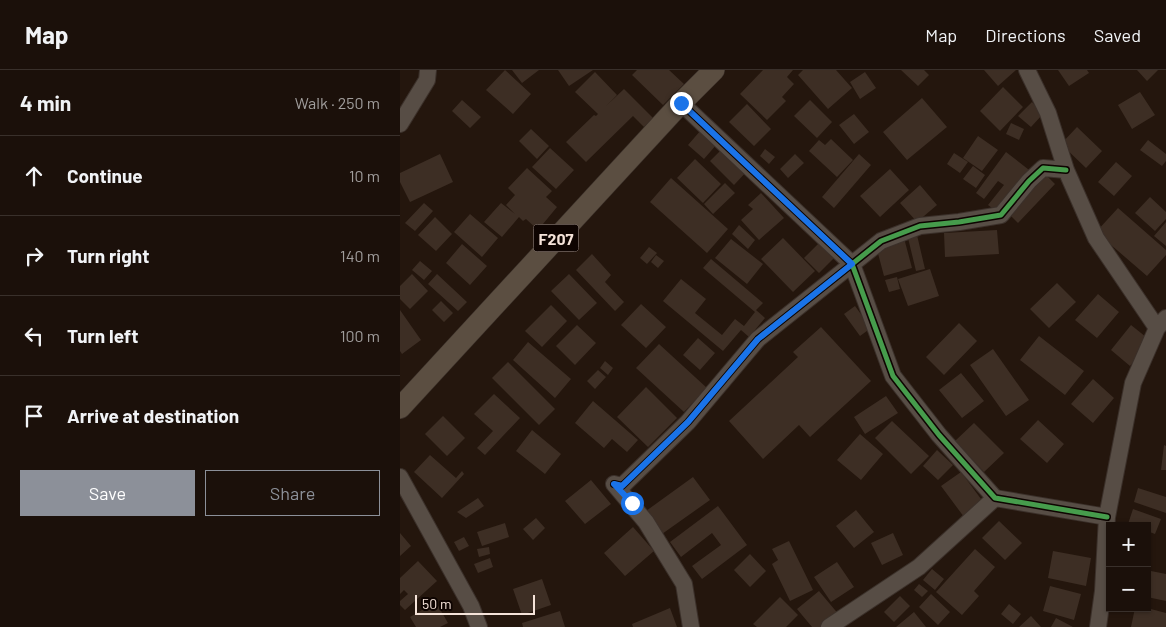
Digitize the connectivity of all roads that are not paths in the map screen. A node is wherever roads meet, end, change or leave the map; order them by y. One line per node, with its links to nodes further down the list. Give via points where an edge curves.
1 (428, 70): 5 (street, via 427,80)
2 (714, 70): 4 (main road, F207)
3 (1027, 70): 6 (street, via 1048,113)
4 (681, 103): 7 (street); 9 (main road, F207)
5 (400, 124)
6 (1066, 170): 7 (street, via 1044,168 1001,215 920,226 881,241); 8 (street, via 1096,238)
7 (852, 264): 11 (street, via 893,376 939,435); 14 (street, via 758,339 688,422 622,486 614,484 646,522 684,584)
8 (1161, 323): 12 (street, via 1133,382)
9 (400, 408)
10 (400, 477): 13 (street, via 471,606)
11 (995, 498): 12 (street); 15 (street, via 918,567)
12 (1107, 517): 16 (street)
13 (479, 627)
14 (691, 627)
15 (830, 627)
16 (1098, 627)

